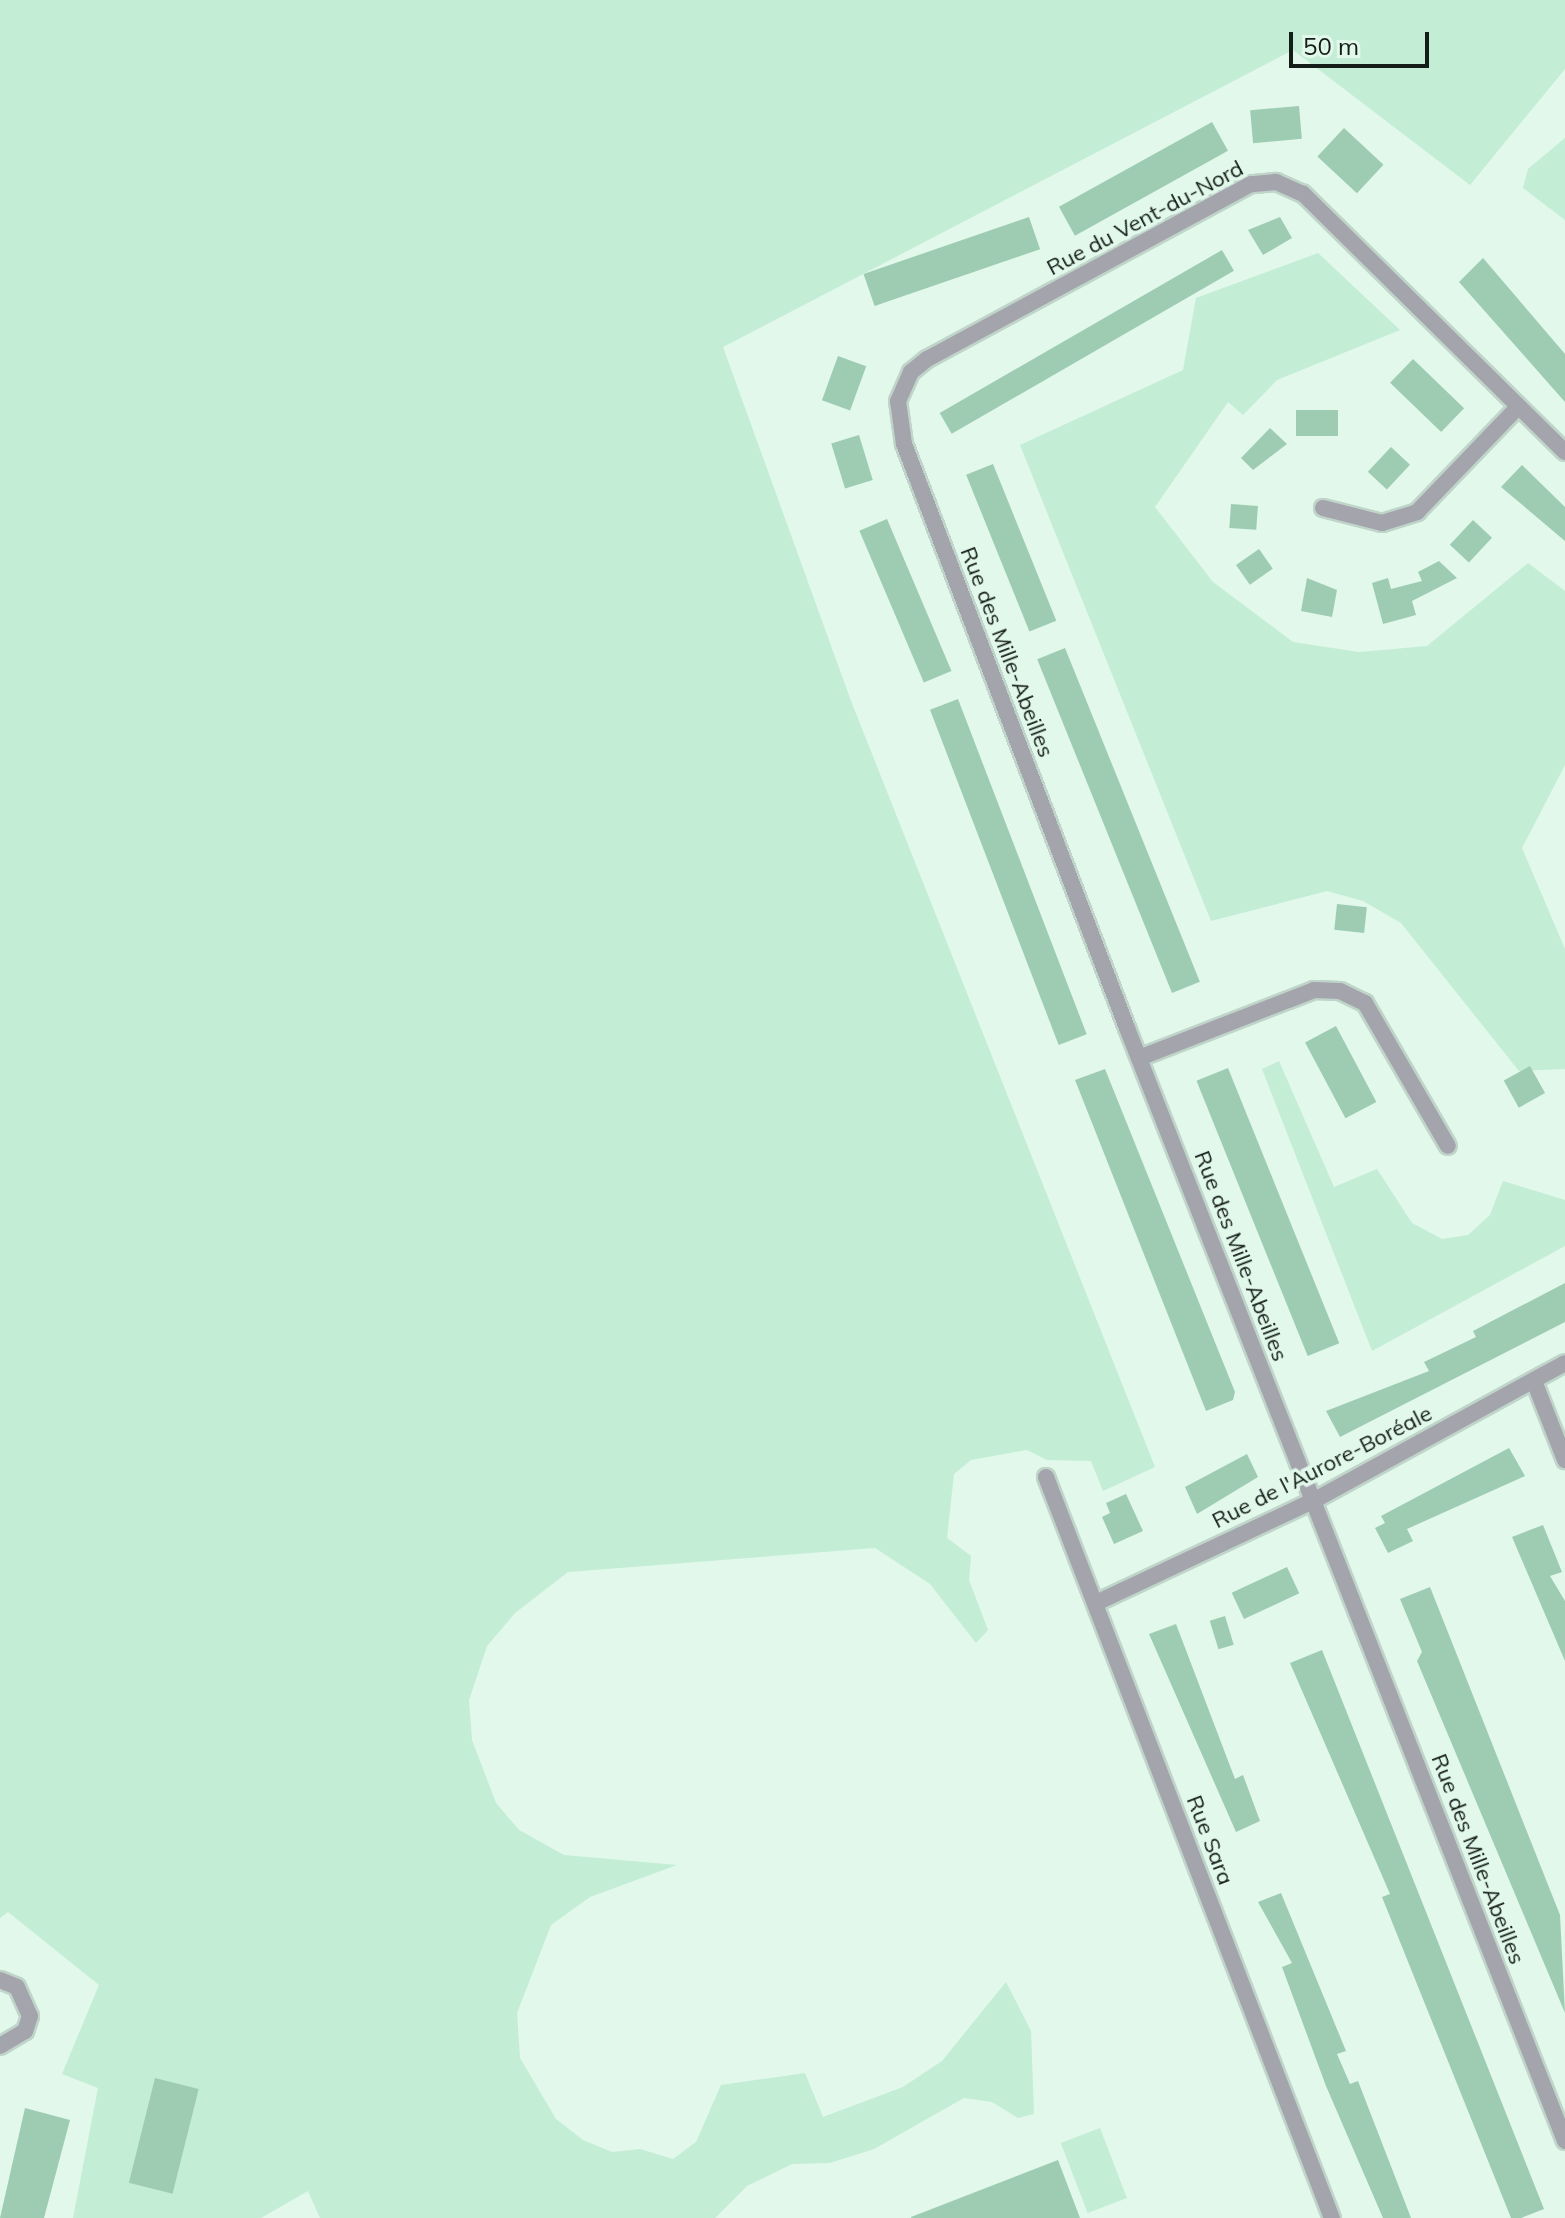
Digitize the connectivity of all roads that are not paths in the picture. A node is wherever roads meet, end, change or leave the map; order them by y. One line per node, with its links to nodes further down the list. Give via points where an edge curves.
1 (904, 383): 2 (street, Rue du Vent-du-Nord, via 941,351 1251,184 1276,182 1303,194); 5 (street, Rue des Mille-Abeilles, via 898,401 904,444)
2 (1518, 407): 3 (street, Rue du Vent-du-Nord); 4 (street, via 1417,512 1382,523)
3 (1565, 452)
4 (1323, 508)
5 (1139, 1058): 6 (street, via 1314,990 1340,991 1365,1003); 11 (street, Rue des Mille-Abeilles)
6 (1448, 1146)
7 (1565, 1363): 8 (street, Rue de l'Aurore-Boréale)
8 (1534, 1381): 9 (street); 11 (street, Rue de l'Aurore-Boréale)
9 (1565, 1460)
10 (1046, 1477): 12 (street, Rue Sara)
11 (1313, 1501): 12 (street, Rue de l'Aurore-Boréale); 15 (street, Rue des Mille-Abeilles)
12 (1096, 1603): 16 (street, Rue Sara)
13 (0, 1980): 14 (street, via 17,1987 30,2016 25,2031)
14 (0, 2046)
15 (1565, 2141)
16 (1332, 2218)

